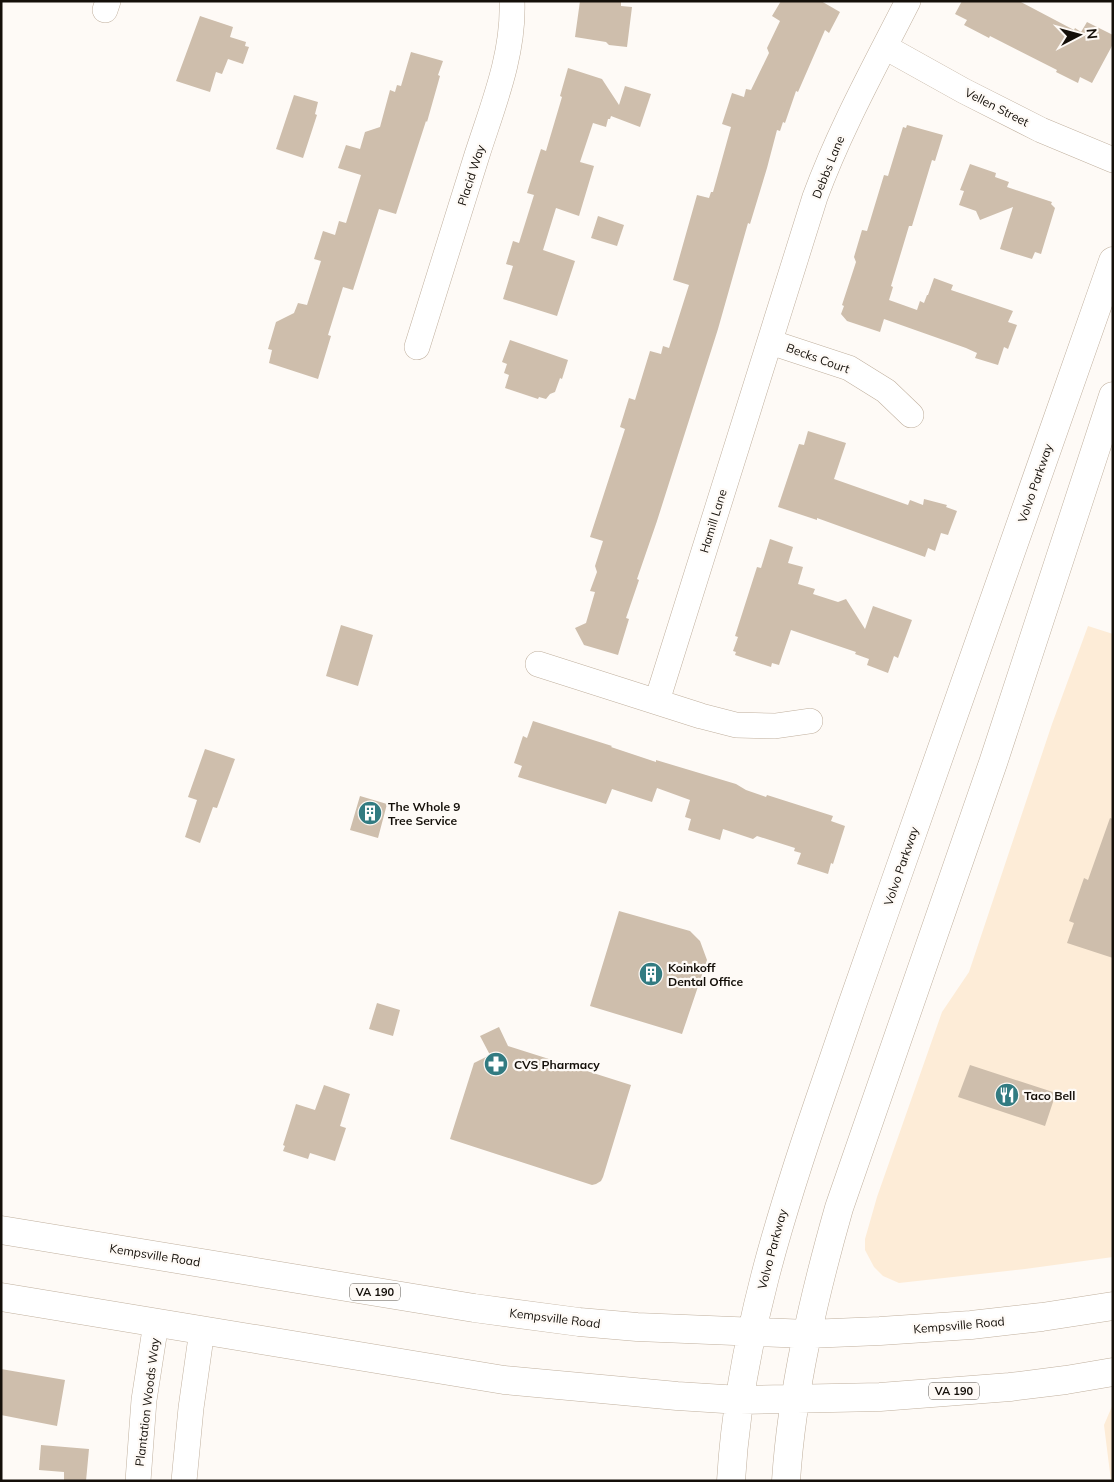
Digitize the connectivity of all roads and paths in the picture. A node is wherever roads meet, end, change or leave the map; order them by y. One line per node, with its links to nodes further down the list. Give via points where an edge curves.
1 (512, 1): 7 (street, Placid Way, via 508,55 494,106)
2 (908, 1): 3 (street, Debbs Lane)
3 (885, 47): 4 (street, Vellen Street, via 1041,130); 6 (street, Debbs Lane, via 829,160)
4 (1113, 160)
5 (1113, 261): 18 (main road, Volvo Parkway, via 814,1114 764,1275)
6 (770, 342): 9 (street, Becks Court, via 849,368 886,391); 11 (street, Hamill Lane)
7 (417, 347)
8 (1113, 396): 19 (main road, via 993,763 842,1199)
9 (911, 415)
10 (538, 664): 11 (street)
11 (657, 701): 12 (street, via 736,725 776,726)
12 (810, 721)
13 (1, 1230): 18 (main road, Kempsville Road / VA 190, via 537,1317 637,1327)
14 (1, 1297): 16 (main road, VA 190)
15 (1113, 1306): 19 (main road, Kempsville Road / VA 190, via 971,1325)
16 (156, 1323): 17 (main road, VA 190); 23 (street, Plantation Woods Way, via 144,1400)
17 (202, 1330): 22 (main road, VA 190, via 504,1380); 24 (street, via 190,1408)
18 (752, 1332): 19 (main road, Kempsville Road / VA 190); 22 (main road, Volvo Parkway)
19 (808, 1334): 21 (main road)
20 (1113, 1372): 21 (main road, VA 190, via 1010,1386 880,1397)
21 (795, 1399): 22 (main road, VA 190); 26 (main road)
22 (740, 1400): 25 (main road, Volvo Parkway)
23 (138, 1481)
24 (184, 1481)
25 (731, 1481)
26 (786, 1481)

